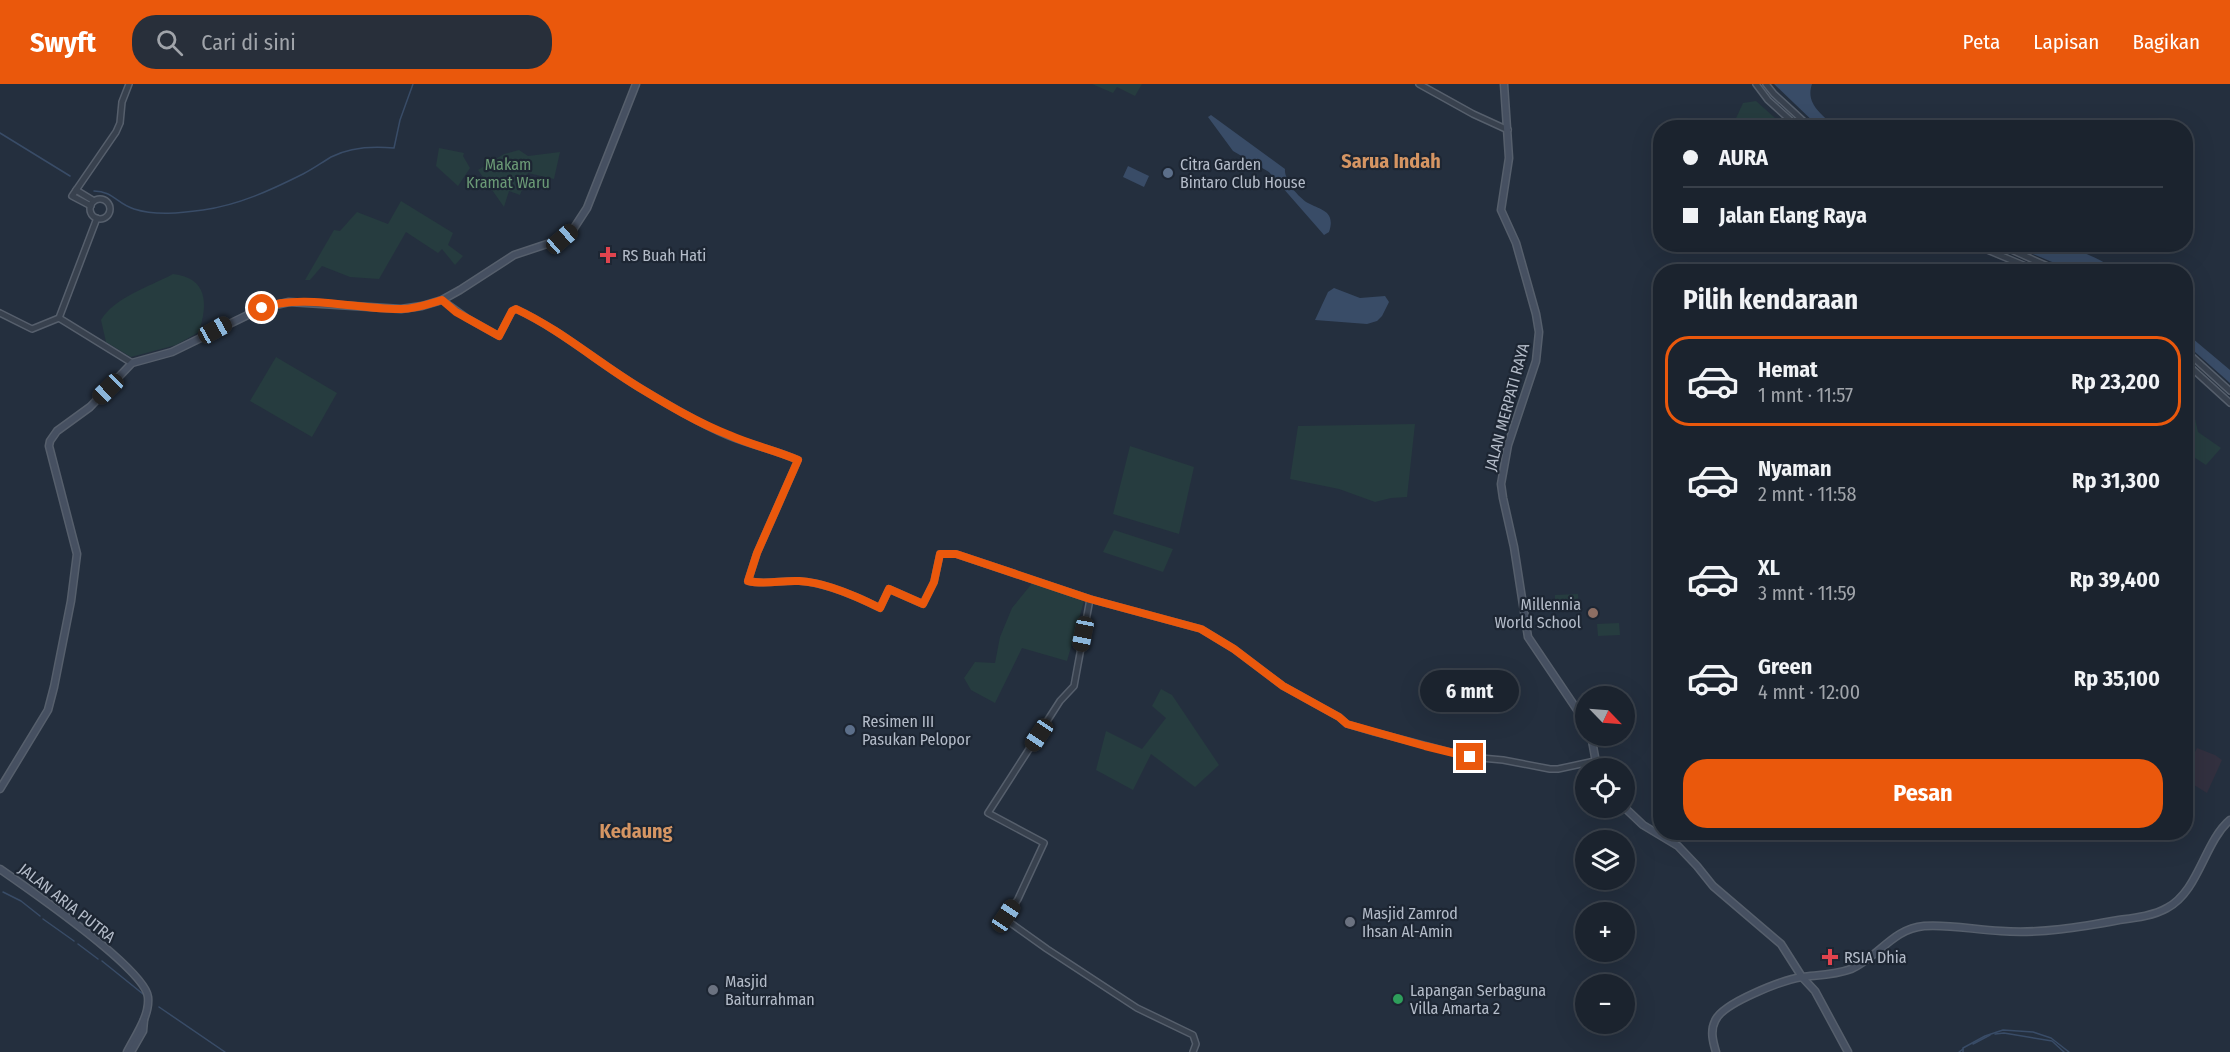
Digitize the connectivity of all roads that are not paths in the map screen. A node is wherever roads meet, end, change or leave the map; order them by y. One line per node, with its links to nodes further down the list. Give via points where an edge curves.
1 (129, 84): 10 (street, via 116,132 74,193)
2 (636, 84): 16 (main road, via 591,199 574,228 562,239 514,255)
3 (1419, 84): 9 (street)
4 (1504, 84): 9 (main road, JALAN MERPATI RAYA)
5 (1756, 84): 7 (street)
6 (1766, 84): 8 (street)
7 (1790, 120)
8 (1802, 120)
9 (1508, 130): 25 (main road, JALAN MERPATI RAYA, via 1508,171 1501,210 1516,243 1539,332 1536,361 1508,445 1501,484 1528,637)
10 (92, 204): 11 (street, via 92,215); 11 (street, via 103,200 110,207 107,216)
11 (97, 219): 18 (street)
12 (1992, 252): 14 (street)
13 (2016, 252): 15 (street)
14 (2021, 264)
15 (2043, 264)
16 (442, 300): 20 (main road, via 401,309 278,303 234,320 172,352); 24 (street, via 499,336 516,309 559,332 689,416 732,437 798,460 748,581 801,581 859,597 880,608 889,589 923,604 934,582 940,554 956,554)
17 (0, 313): 18 (street, via 32,329)
18 (59, 318): 20 (street)
19 (2193, 357): 22 (street)
20 (132, 363): 27 (main road, via 50,441 77,554 71,601 50,704)
21 (2193, 369): 23 (street)
22 (2230, 391)
23 (2230, 403)
24 (1090, 599): 26 (street, via 1212,634 1283,686 1347,724 1470,757 1550,769); 37 (street, via 1074,686 1060,701 988,813 1044,843 1005,919 1137,1008 1193,1035)
25 (1575, 707)
26 (1575, 766)
27 (0, 789)
28 (1635, 817): 30 (main road)
29 (2230, 820): 33 (main road, via 2193,880 2168,908 2132,918 2041,931 1922,926 1905,930 1853,968)
30 (1653, 831)
31 (1668, 840): 33 (main road, via 1686,853 1713,886 1781,944)
32 (0, 869): 34 (main road, JALAN ARIA PUTRA, via 87,932 131,973 148,998)
33 (1802, 977): 38 (main road, via 1760,990 1720,1012 1712,1029); 39 (main road, via 1815,991)
34 (144, 1019): 35 (main road, JALAN ARIA PUTRA); 36 (main road, JALAN ARIA PUTRA, via 143,1031)
35 (126, 1052)
36 (131, 1052)
37 (1193, 1052)
38 (1716, 1052)
39 (1848, 1052)

